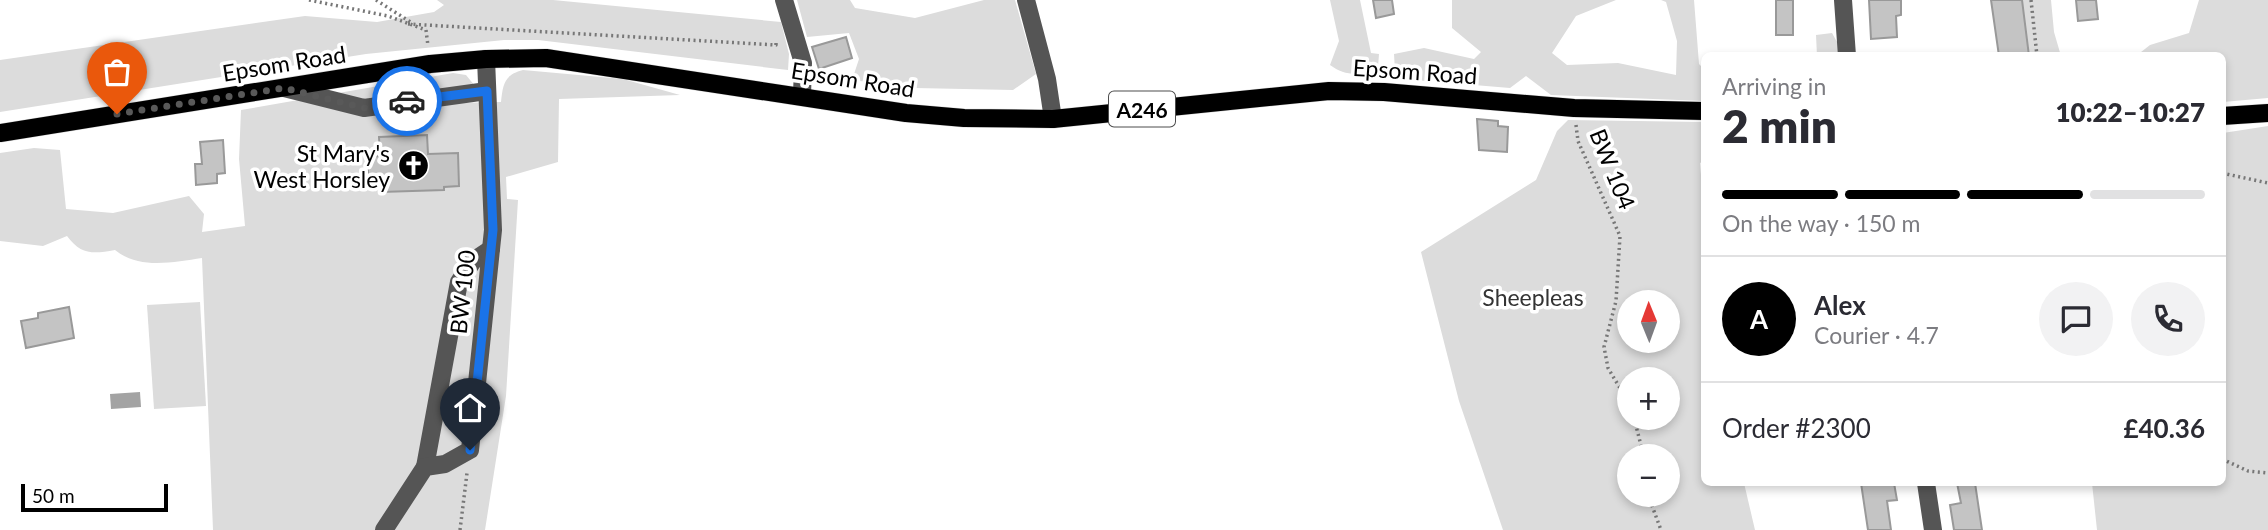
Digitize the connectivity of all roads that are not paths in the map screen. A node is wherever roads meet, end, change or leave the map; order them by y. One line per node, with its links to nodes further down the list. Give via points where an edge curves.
1 (784, 0): 8 (street, via 803,62)
2 (1026, 0): 12 (street)
3 (1843, 0): 4 (street)
4 (1847, 52)
5 (486, 59): 6 (main road, Epsom Road / A246); 7 (street, BW 100); 8 (main road, Epsom Road / A246, via 547,58)
6 (284, 88): 7 (street, via 364,108); 13 (main road, Epsom Road / A246)
7 (487, 91): 14 (street, BW 100)
8 (802, 96): 12 (main road, Epsom Road / A246, via 964,118)
9 (1701, 111): 12 (main road, Epsom Road / A246, via 1574,108 1329,91)
10 (2268, 113): 11 (main road)
11 (2226, 116)
12 (1053, 119)
13 (0, 132)
14 (491, 249): 15 (street, via 473,261 459,282); 15 (street, BW 100, via 470,450 445,464)
15 (425, 467): 17 (street)
16 (1926, 486): 18 (street)
17 (384, 530)
18 (1933, 530)

